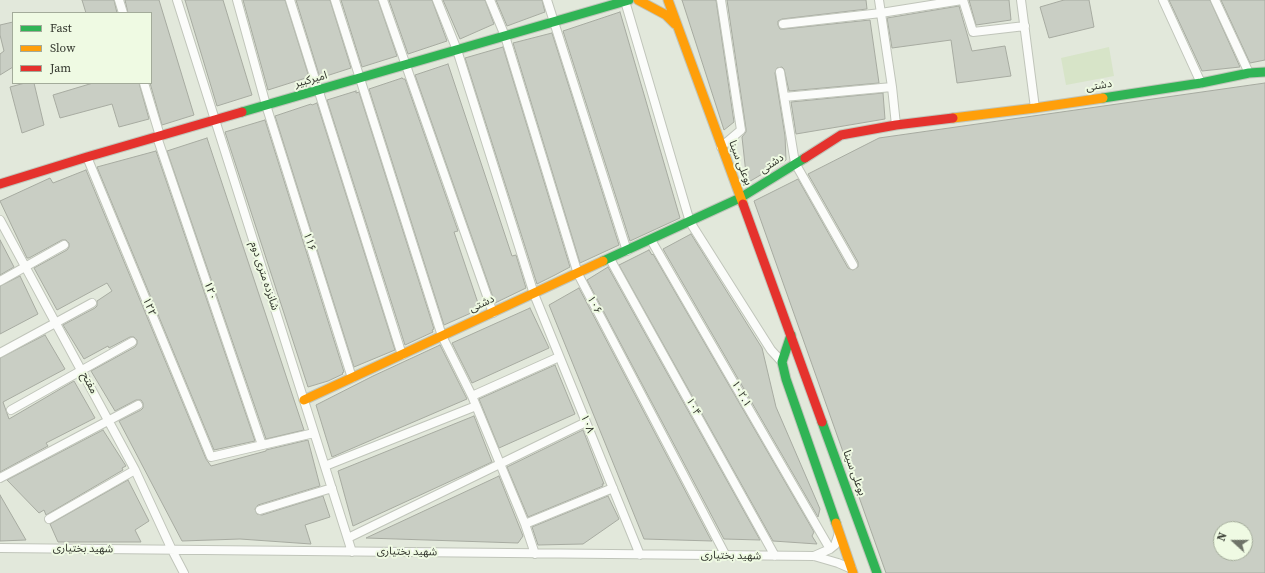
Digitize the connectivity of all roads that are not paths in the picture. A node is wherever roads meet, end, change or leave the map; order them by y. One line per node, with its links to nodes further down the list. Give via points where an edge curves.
1 (119, 0): 19 (street)
2 (177, 0): 39 (street, شانزده متری دوم)
3 (237, 0): 37 (street, ۱۱۶)
4 (290, 0): 35 (street)
5 (335, 0): 31 (street)
6 (383, 0): 27 (street)
7 (437, 0): 26 (street, ۱۰۸)
8 (490, 0): 25 (street, ۱۰۶)
9 (547, 0): 21 (street)
10 (638, 0): 24 (main road, via 666,15)
11 (668, 0): 24 (main road, بوعلی سینا)
12 (721, 0): 42 (street, via 741,130)
13 (879, 0): 20 (street)
14 (963, 0): 20 (street); 23 (street, via 973,32)
15 (1021, 0): 23 (street)
16 (1163, 0): 32 (street)
17 (1215, 0): 30 (street)
18 (627, 1): 21 (main road, امیرکبیر); 48 (street)
19 (123, 12)
20 (881, 12): 22 (street); 34 (street)
21 (554, 22): 25 (main road, امیرکبیر); 51 (street)
22 (783, 24)
23 (1025, 26): 38 (street)
24 (677, 27): 42 (main road, بوعلی سینا)
25 (505, 36): 26 (main road, امیرکبیر); 55 (street, ۱۰۶)
26 (457, 50): 27 (main road, امیرکبیر); 57 (street, ۱۰۸)
27 (406, 65): 31 (main road, امیرکبیر); 59 (street)
28 (780, 72): 36 (street)
29 (1265, 72): 30 (main road, دشتی)
30 (1249, 73): 32 (main road, دشتی)
31 (360, 78): 35 (main road, امیرکبیر); 62 (street)
32 (1201, 83): 38 (main road, دشتی)
33 (144, 84): 41 (street, ۱۲۰)
34 (892, 87): 36 (street); 40 (street)
35 (318, 90): 37 (main road, امیرکبیر); 65 (street)
36 (784, 97): 44 (street)
37 (266, 105): 39 (main road, امیرکبیر); 69 (street, ۱۱۶)
38 (1035, 108): 40 (main road, دشتی)
39 (215, 120): 41 (main road, امیرکبیر); 71 (street, شانزده متری دوم)
40 (896, 125): 44 (main road, دشتی, via 841,135)
41 (159, 136): 43 (main road, امیرکبیر); 78 (street, ۱۲۰)
42 (721, 147): 46 (main road, بوعلی سینا)
43 (87, 157): 45 (main road, امیرکبیر); 78 (street, ۱۲۲, via 211,457)
44 (795, 163): 46 (main road, دشتی); 53 (street)
45 (0, 184)
46 (740, 198): 48 (main road, دشتی); 61 (main road, بوعلی سینا)
47 (0, 220): 54 (street, مفتح)
48 (690, 222): 49 (main road, دشتی); 67 (street, via 771,350)
49 (651, 240): 51 (main road, دشتی); 91 (street, ۱۰۲.۱)
50 (64, 245): 54 (street)
51 (626, 251): 52 (main road, دشتی)
52 (610, 259): 55 (main road, دشتی); 97 (street, ۱۰۴)
53 (853, 265)
54 (26, 267): 56 (street); 60 (street, مفتح)
55 (578, 274): 57 (main road, دشتی); 96 (street, ۱۰۶)
56 (0, 281)
57 (534, 294): 59 (main road, دشتی); 66 (street, ۱۰۸)
58 (92, 303): 60 (street)
59 (493, 313): 62 (main road, دشتی)
60 (56, 322): 64 (street); 68 (street, مفتح)
61 (791, 335): 67 (main road); 102 (main road, بوعلی سینا)
62 (442, 336): 65 (main road, دشتی); 70 (street)
63 (132, 342): 68 (street)
64 (0, 353)
65 (402, 355): 69 (main road, دشتی)
66 (559, 357): 70 (street); 76 (street, ۱۰۸)
67 (782, 362): 88 (main road)
68 (82, 370): 74 (street); 75 (street, مفتح)
69 (352, 378): 71 (main road, دشتی)
70 (472, 396): 73 (street)
71 (304, 400): 77 (street, شانزده متری دوم)
72 (138, 405): 75 (street)
73 (476, 406): 79 (street); 80 (street)
74 (11, 410)
75 (108, 420): 81 (street, مفتح); 82 (street)
76 (586, 422): 79 (street); 84 (street, ۱۰۸)
77 (314, 433): 78 (street); 80 (street, شانزده متری دوم)
78 (262, 445)
79 (500, 464): 87 (street); 89 (street)
80 (325, 466): 83 (street, شانزده متری دوم)
81 (135, 470): 86 (street); 92 (street, مفتح)
82 (0, 478)
83 (332, 488): 85 (street); 89 (street, شانزده متری دوم)
84 (613, 488): 87 (street); 95 (street, ۱۰۸)
85 (260, 510)
86 (48, 518)
87 (525, 524): 94 (street)
88 (839, 533): 91 (street, via 835,545); 99 (main road)
89 (348, 538): 93 (street, شانزده متری دوم)
90 (0, 548): 92 (street, شهید بختیاری)
91 (830, 549): 98 (street)
92 (172, 550): 93 (street, شهید بختیاری); 100 (street); 101 (street)
93 (352, 552): 94 (street, شهید بختیاری)
94 (535, 554): 95 (street, شهید بختیاری)
95 (640, 555): 96 (street, شهید بختیاری)
96 (726, 556): 97 (street, شهید بختیاری)
97 (775, 556): 98 (street, شهید بختیاری)
98 (814, 556): 99 (street, via 838,563)
99 (852, 571)
100 (178, 573)
101 (184, 573)
102 (877, 573)

